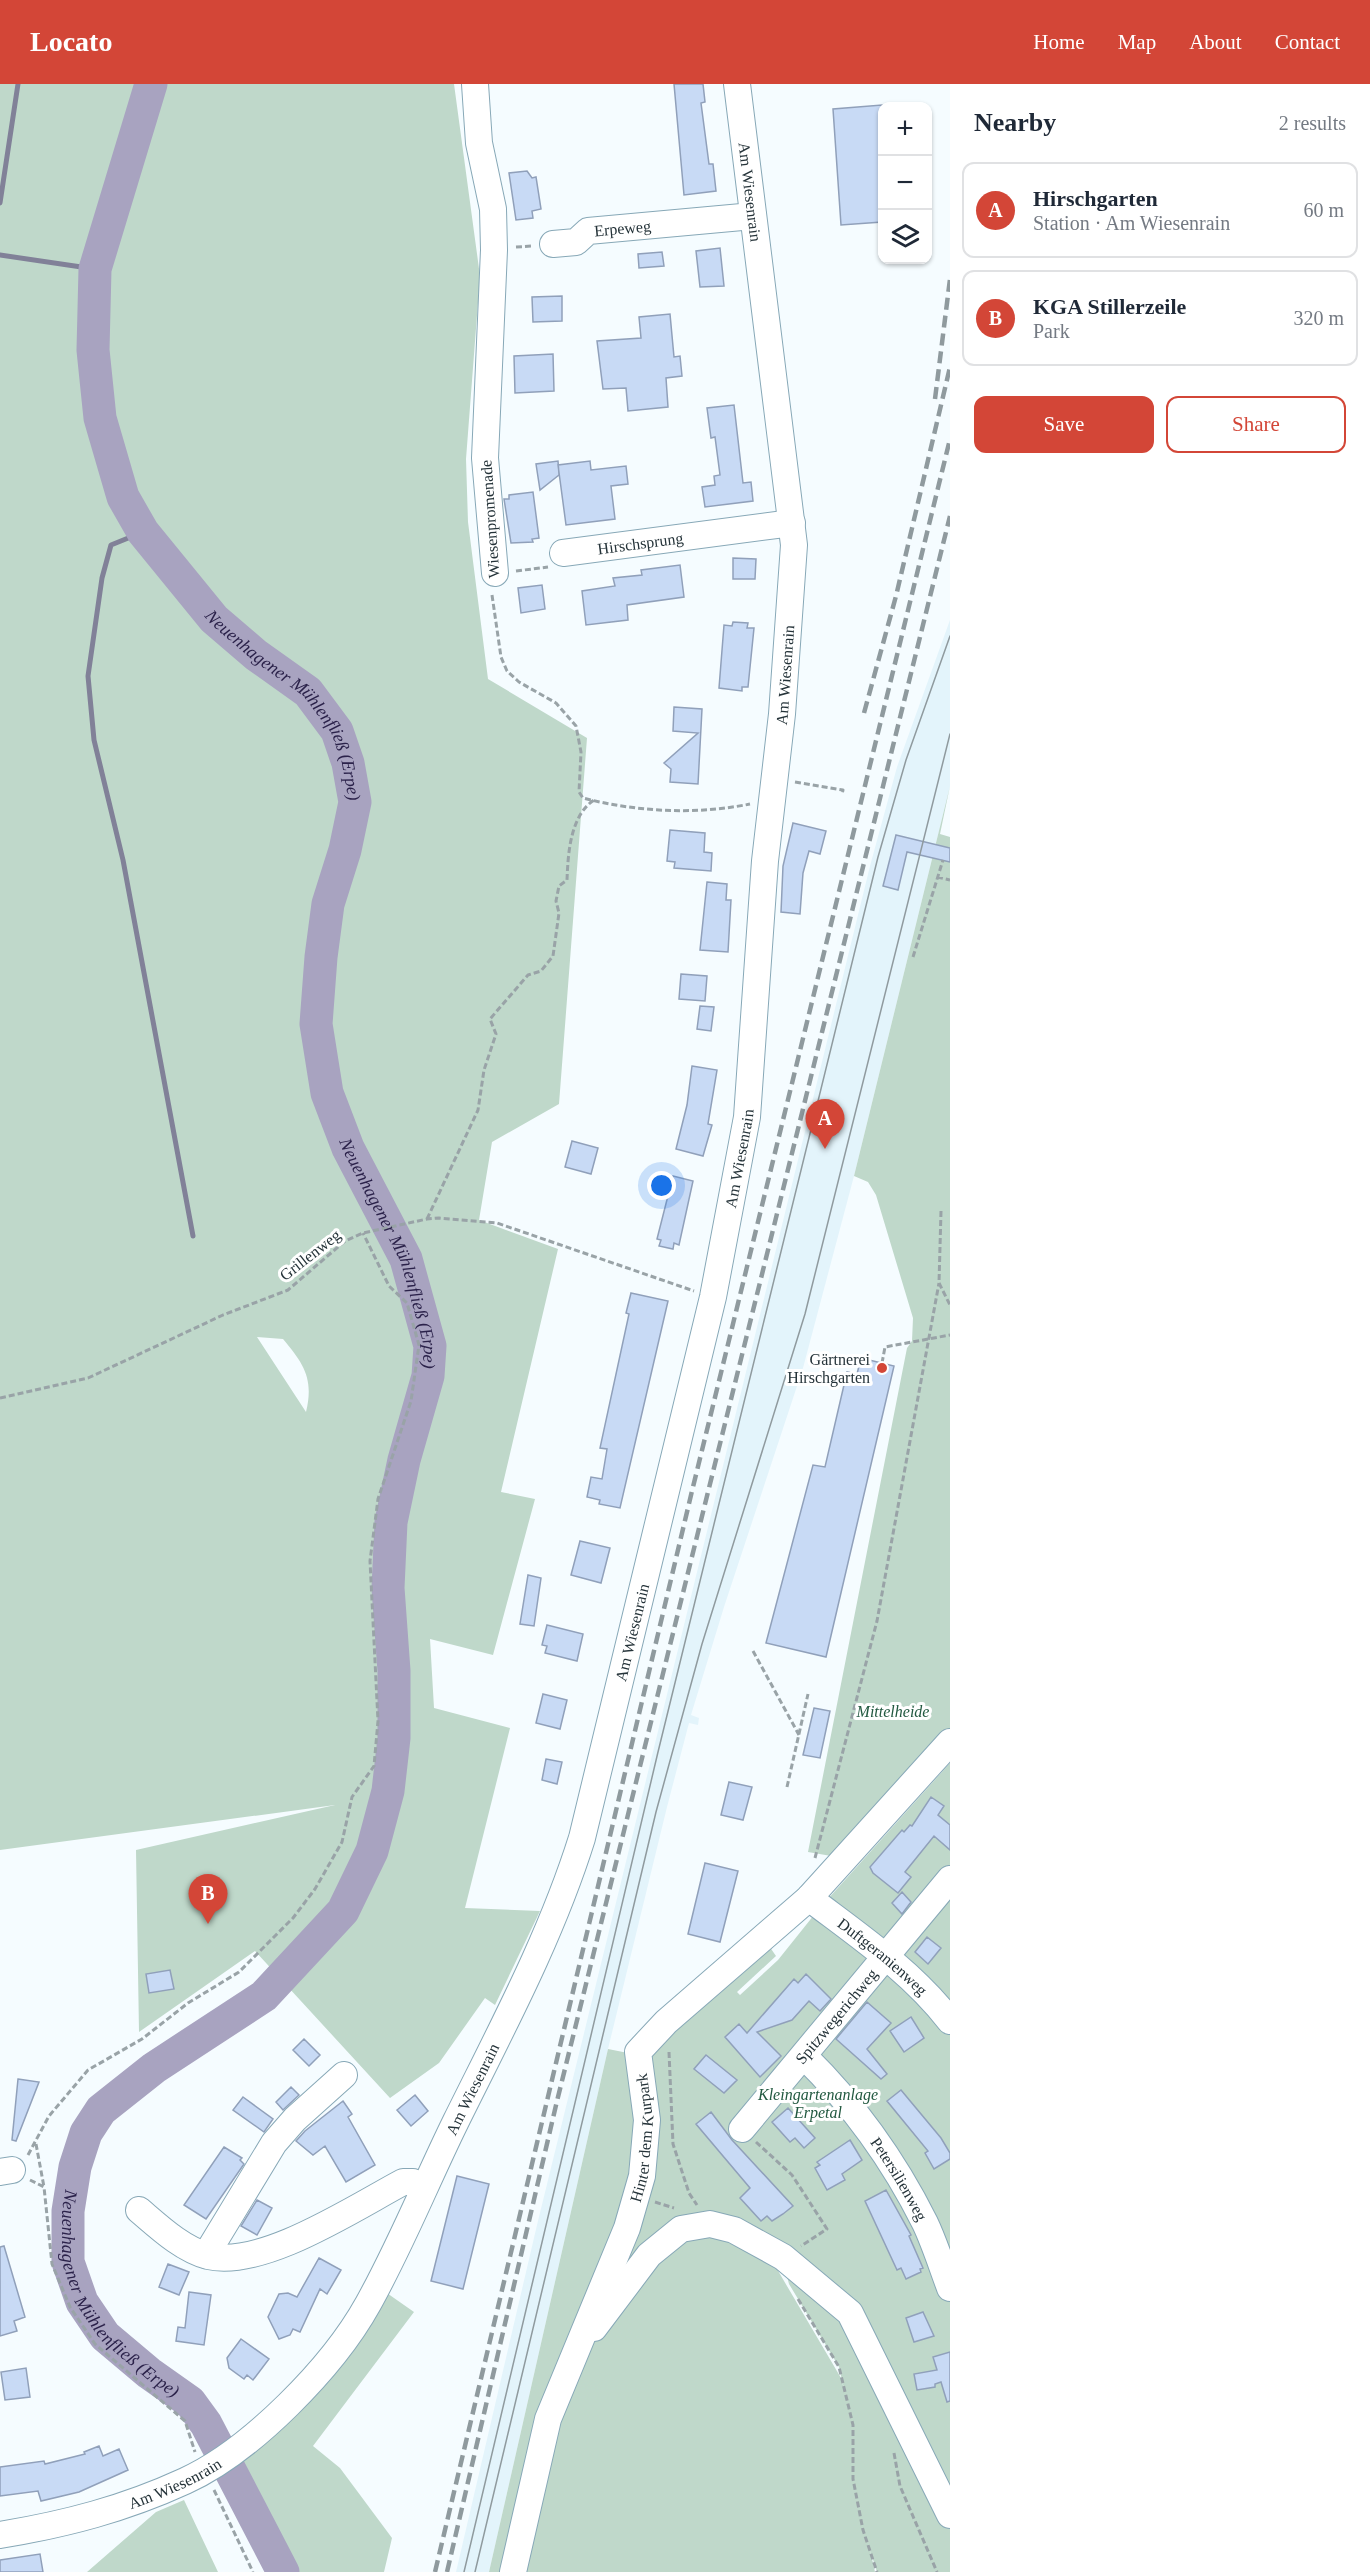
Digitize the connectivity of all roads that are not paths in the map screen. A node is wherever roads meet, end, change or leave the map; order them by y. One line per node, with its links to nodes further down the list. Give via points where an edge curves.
1 (475, 84): 7 (street, Wiesenpromenade, via 480,143 493,209 485,458)
2 (737, 84): 3 (street, Am Wiesenrain)
3 (753, 216): 4 (street, Erpeweg, via 588,231 576,242); 5 (street, Am Wiesenrain)
4 (553, 244)
5 (792, 523): 6 (street, Hirschsprung); 16 (street, Am Wiesenrain, via 794,545 765,861 747,1117 713,1297 568,1883)
6 (563, 553)
7 (495, 573)
8 (950, 1742): 10 (street, Hinter dem Kurpark)
9 (950, 1880): 11 (street, Spitzwegerichweg)
10 (809, 1898): 11 (street, Duftgeranienweg); 20 (street, Hinter dem Kurpark, via 666,2022 638,2052 647,2120 642,2176 627,2228)
11 (887, 1957): 12 (street, Duftgeranienweg, via 930,1995); 13 (street, Spitzwegerichweg)
12 (950, 2021)
13 (804, 2056): 15 (street, Spitzwegerichweg); 19 (street, Petersilienweg, via 840,2091 870,2130 926,2224)
14 (344, 2075): 18 (street, via 274,2143)
15 (742, 2129)
16 (424, 2187): 18 (street, via 403,2182 298,2237 245,2257); 23 (street, Am Wiesenrain, via 381,2279 345,2340 301,2391 254,2435 187,2481 90,2518)
17 (139, 2210): 18 (street, via 171,2237)
18 (206, 2255)
19 (950, 2288)
20 (579, 2343): 21 (street, via 606,2316 649,2255 681,2229 710,2224 734,2230 783,2257 850,2313); 24 (street, Hinter dem Kurpark, via 548,2419)
21 (940, 2472): 22 (street)
22 (950, 2515)
23 (0, 2535)
24 (513, 2572)

